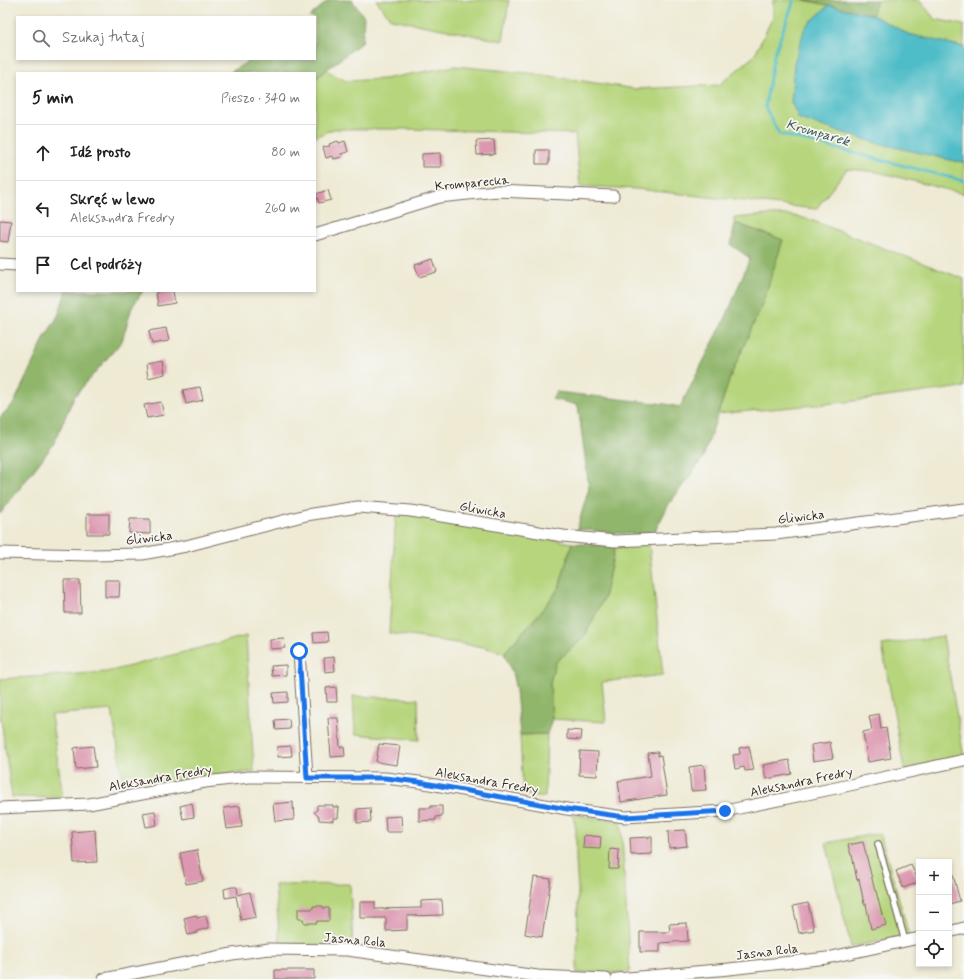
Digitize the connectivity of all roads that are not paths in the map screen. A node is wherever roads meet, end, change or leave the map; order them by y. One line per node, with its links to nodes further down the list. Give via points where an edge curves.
1 (613, 196): 2 (street, Kromparecka, via 497,191 439,197)
2 (316, 234)
3 (0, 264): 4 (street)
4 (16, 265)
5 (964, 509): 6 (street, Gliwicka, via 776,534 615,541 563,536 411,511 358,507 306,515 186,546 142,554)
6 (0, 553)
7 (299, 651): 9 (street)
8 (964, 760): 9 (street, Aleksandra Fredry, via 725,811 625,817 419,782 385,778)
9 (307, 778): 10 (street, Aleksandra Fredry, via 249,777 205,782 89,804)
10 (0, 808)
11 (878, 844): 15 (lane)
12 (964, 928): 13 (street)
13 (952, 931)
14 (916, 939): 15 (street, Jasna Rola)
15 (905, 941): 18 (street, Jasna Rola, via 827,958)
16 (104, 979): 17 (street, Jasna Rola, via 269,949 347,950 538,976)
17 (606, 979)
18 (617, 979)

